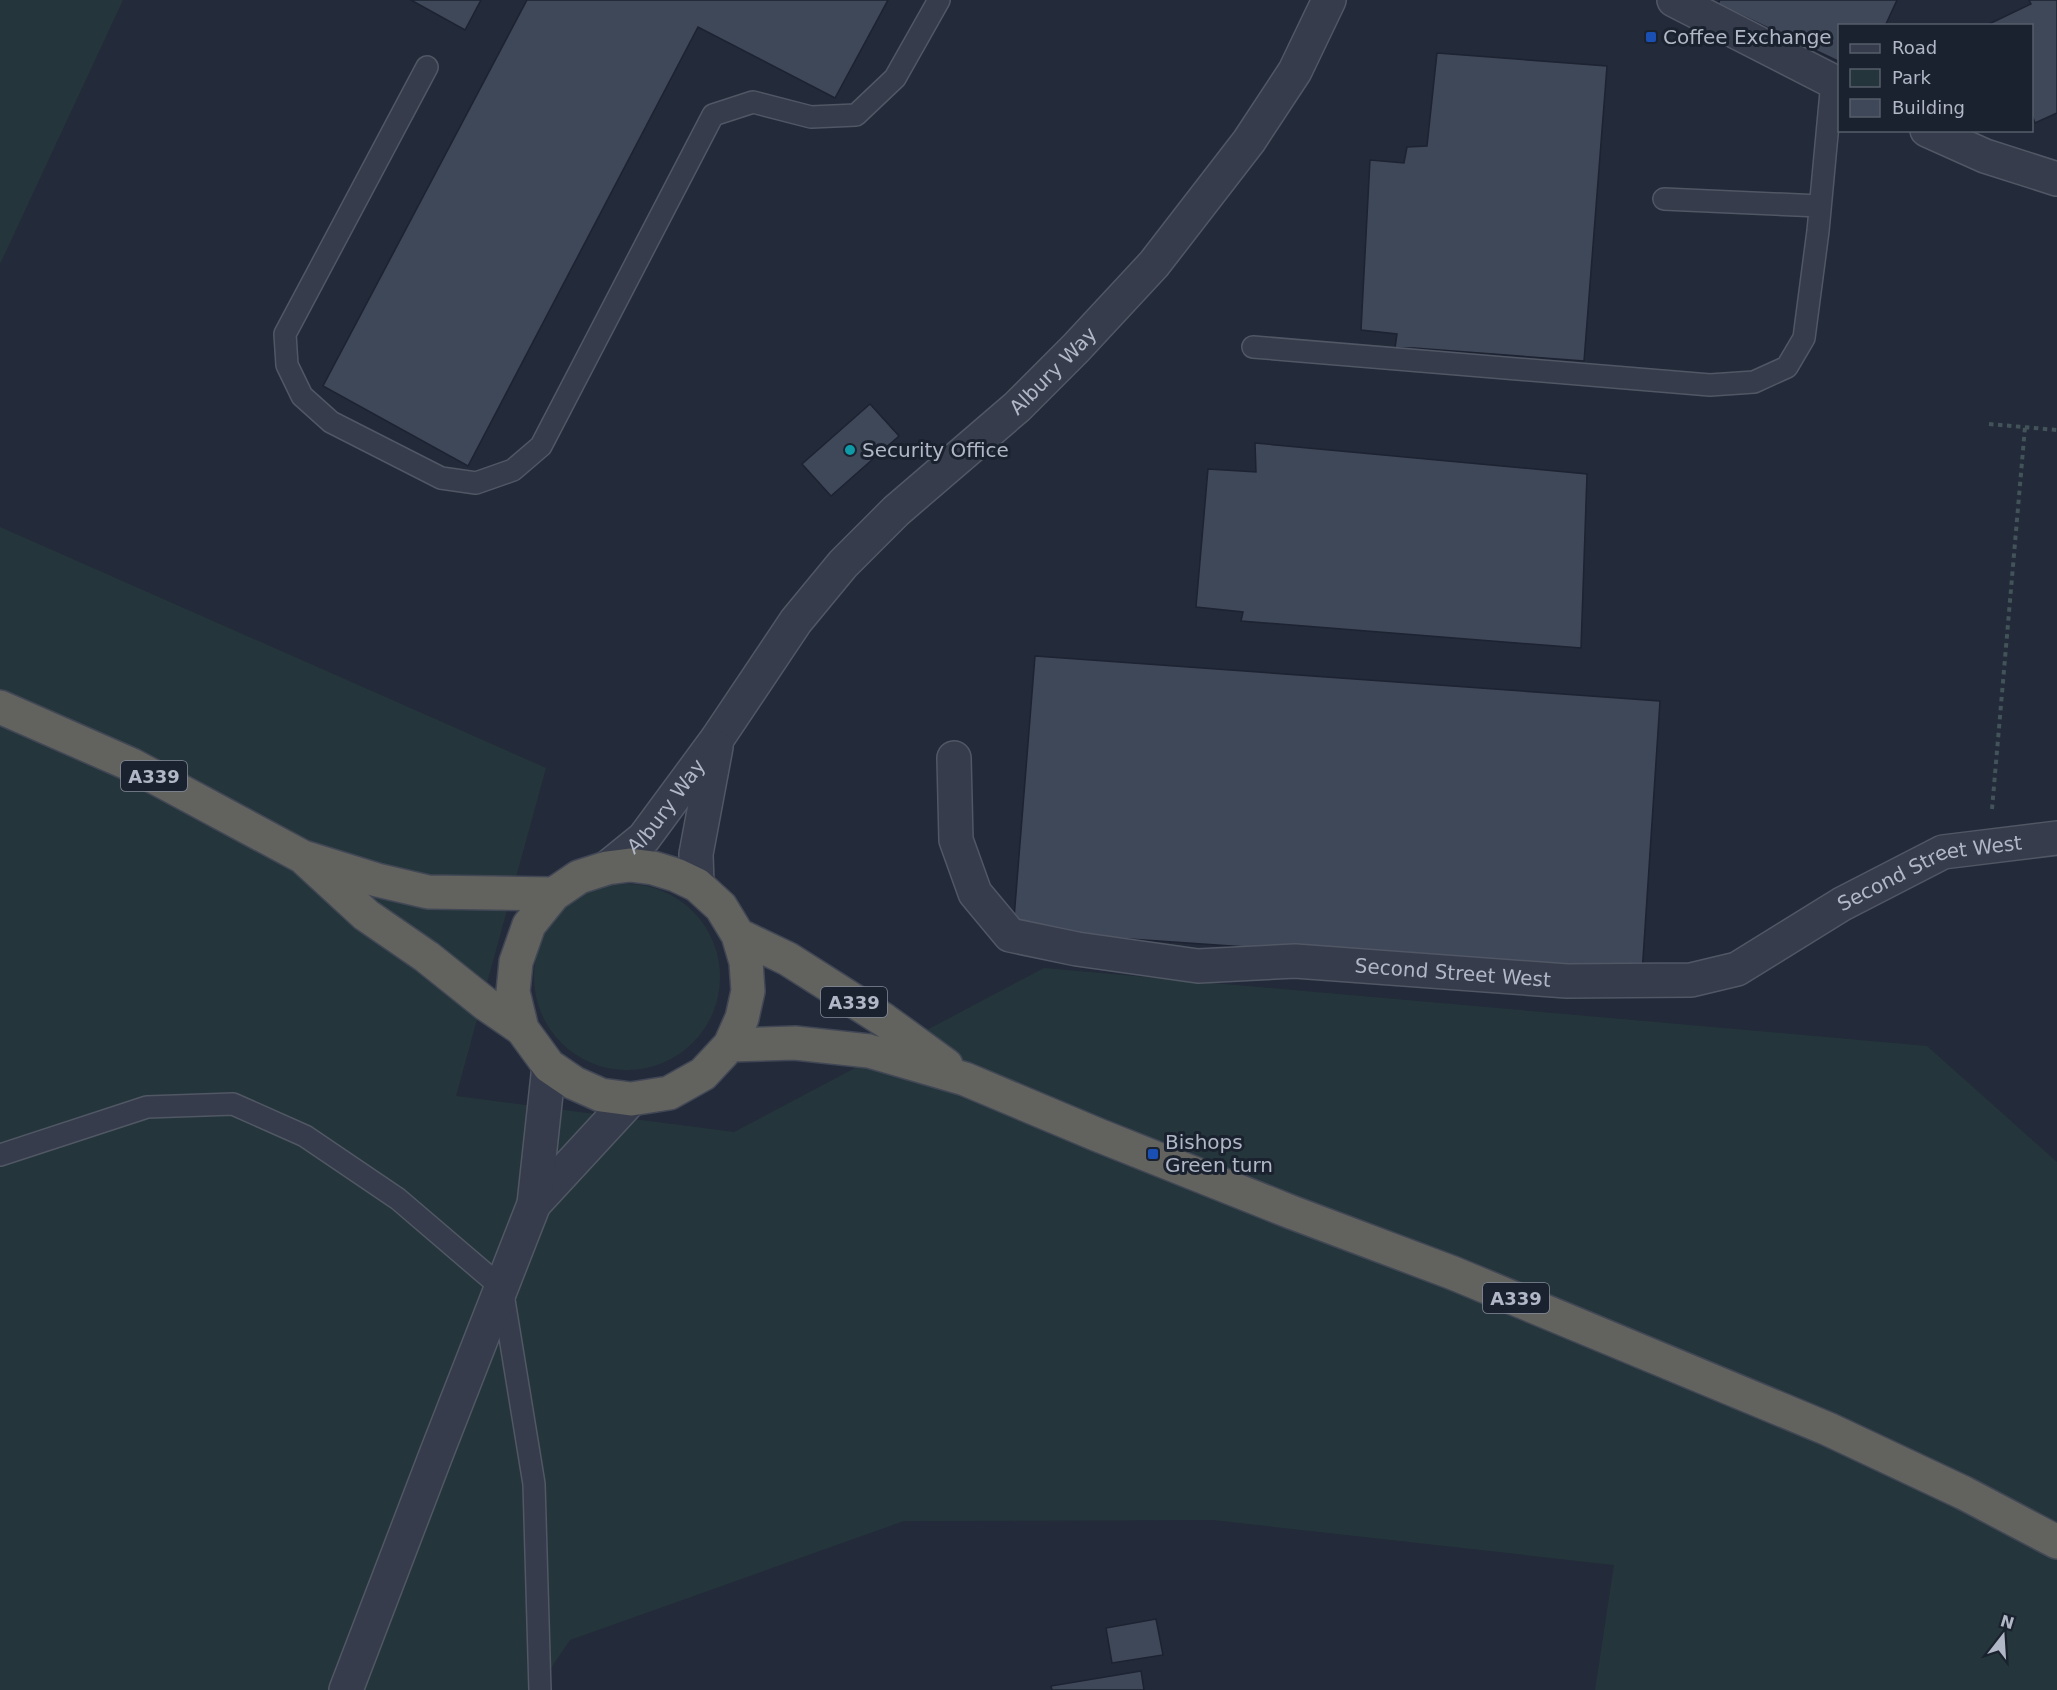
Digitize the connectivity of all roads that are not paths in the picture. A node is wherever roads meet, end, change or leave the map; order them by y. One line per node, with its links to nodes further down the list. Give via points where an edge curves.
1 (939, 0): 4 (lane, via 895,78 856,115 811,117 753,102 713,115 542,446 513,470 477,483 441,478 331,422 302,396 286,365 285,334)
2 (1329, 0): 12 (street, Albury Way, via 1295,71 1249,141 1154,264 1017,406 896,511 843,564 796,621)
3 (1674, 0): 5 (street)
4 (427, 67)
5 (1836, 83): 9 (lane)
6 (1931, 132): 7 (street, via 1985,156)
7 (2057, 179)
8 (1664, 199): 9 (lane)
9 (1820, 206): 10 (lane, via 1804,338 1786,367 1754,382 1710,385)
10 (1253, 347)
11 (0, 707): 15 (highway, A339, via 132,765)
12 (717, 739): 16 (street, Albury Way, via 644,838); 17 (street, Albury Way, via 696,854)
13 (954, 758): 14 (street, Second Street West, via 956,840 975,893 1010,935 1198,966 1295,961 1567,981 1691,980 1737,969 1842,904 1943,852)
14 (2057, 838)
15 (303, 857): 18 (highway, A339, via 428,892); 20 (highway, A339, via 366,915)
16 (607, 868): 17 (highway, via 653,868); 18 (highway, via 579,877)
17 (697, 885): 19 (highway, via 720,907)
18 (554, 894): 20 (highway, via 529,925 516,962 513,992)
19 (738, 935): 21 (highway, via 746,962 748,991); 23 (highway, A339, via 788,959 884,1020)
20 (522, 1029): 22 (highway)
21 (730, 1045): 23 (highway, A339, via 795,1042 869,1051); 24 (highway, via 703,1074 669,1093)
22 (549, 1066): 24 (highway, via 601,1095); 26 (street)
23 (965, 1079): 28 (highway, A339, via 1280,1208 1453,1273 1806,1419 1964,1493)
24 (631, 1099): 26 (street)
25 (0, 1155): 27 (lane, via 147,1107 233,1104 305,1136 398,1199)
26 (534, 1204): 27 (street)
27 (502, 1288): 29 (street); 30 (lane, via 534,1484)
28 (2057, 1542)
29 (346, 1690)
30 (540, 1690)

